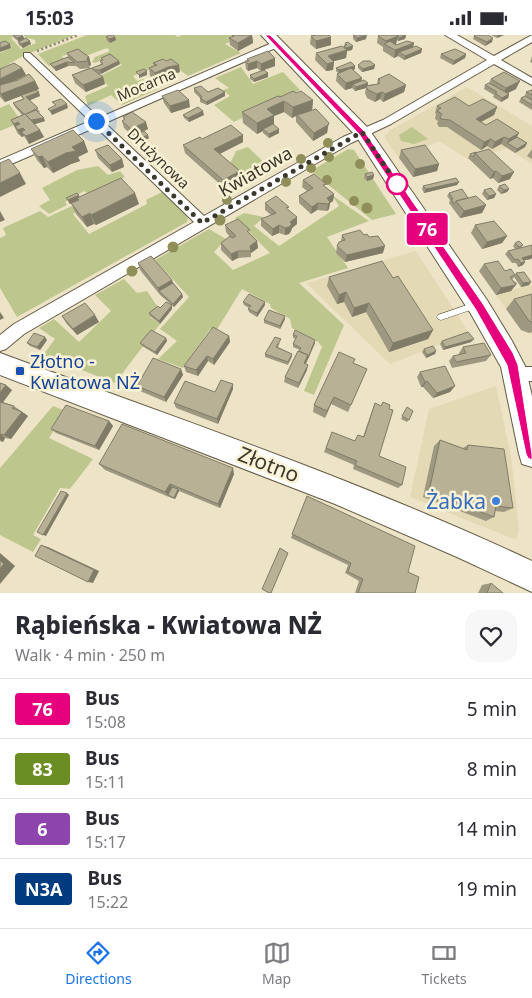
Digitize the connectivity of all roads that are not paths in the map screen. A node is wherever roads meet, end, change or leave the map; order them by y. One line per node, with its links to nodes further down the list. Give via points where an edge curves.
1 (450, 35): 5 (street)
2 (532, 38): 5 (street, Kwiatowa)
3 (272, 39): 7 (street, Mocarna); 8 (main road)
4 (27, 55): 7 (street, Drużynowa)
5 (494, 60): 6 (street); 8 (street, Kwiatowa, via 387,122)
6 (532, 82)
7 (96, 121): 9 (street, Mocarna); 10 (street, Drużynowa)
8 (362, 132): 10 (street, Kwiatowa); 11 (main road)
9 (0, 165)
10 (202, 223): 13 (street, Kwiatowa, via 19,329)
11 (478, 305): 12 (lane); 15 (main road)
12 (441, 317)
13 (0, 344)
14 (0, 364): 17 (main road, Złotno, via 374,504)
15 (524, 374): 16 (main road)
16 (532, 454)
17 (532, 577)

